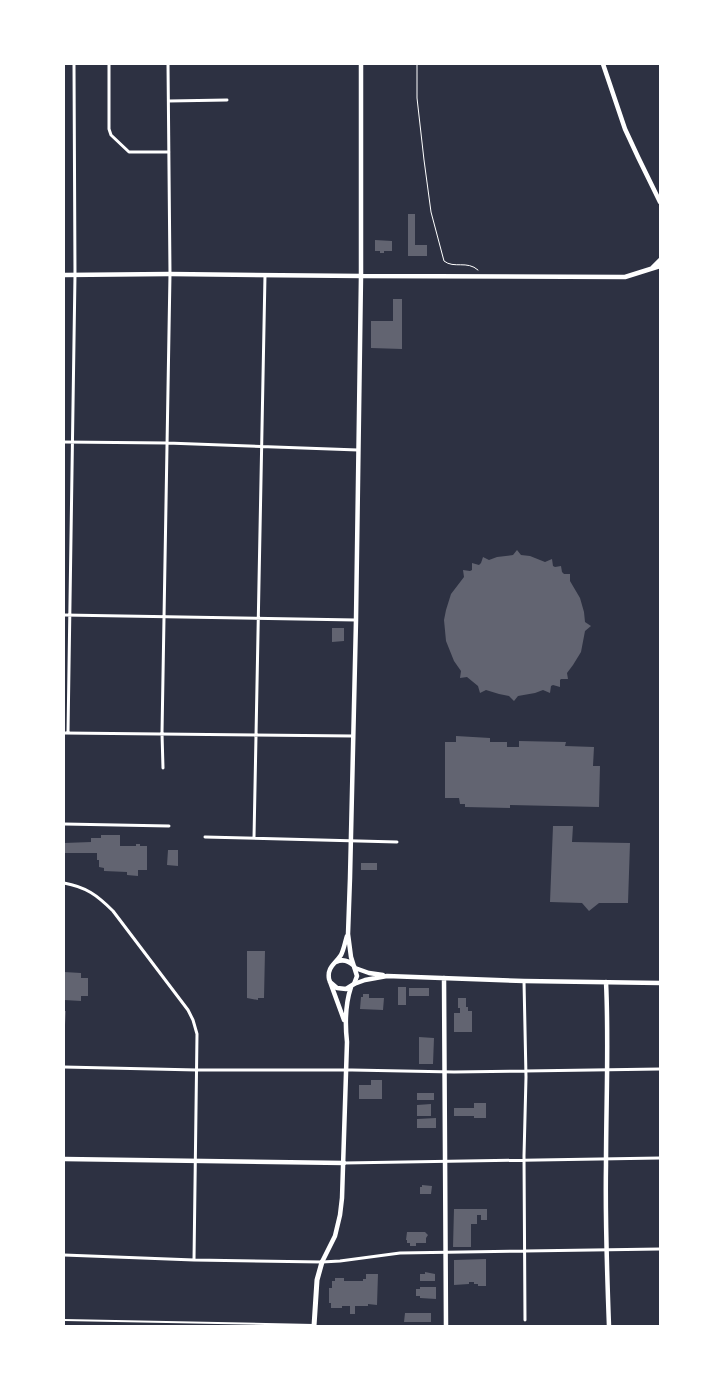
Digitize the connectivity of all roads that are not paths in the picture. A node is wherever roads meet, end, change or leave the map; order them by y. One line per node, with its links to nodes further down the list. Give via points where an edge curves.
1 (74, 64): 15 (street)
2 (109, 64): 8 (street, via 111,135 129,152)
3 (168, 64): 7 (street)
4 (361, 64): 17 (street)
5 (603, 64): 9 (street, via 626,129)
6 (227, 100): 7 (street)
7 (169, 101): 8 (street)
8 (169, 152): 13 (street)
9 (660, 202)
10 (660, 260): 12 (street)
11 (660, 266): 12 (street)
12 (651, 269): 17 (street, via 625,277)
13 (170, 274): 15 (street); 16 (street); 20 (street)
14 (64, 275): 15 (street)
15 (75, 275): 19 (street)
16 (265, 275): 17 (street); 21 (street)
17 (361, 276): 22 (street)
18 (64, 442): 19 (street)
19 (72, 442): 20 (street); 24 (street)
20 (167, 443): 21 (street); 25 (street)
21 (262, 447): 22 (street); 26 (street)
22 (359, 450): 27 (street)
23 (64, 615): 24 (street)
24 (69, 615): 25 (street); 28 (street)
25 (164, 617): 26 (street); 29 (street)
26 (258, 619): 27 (street); 30 (street)
27 (356, 620): 31 (street)
28 (66, 733): 29 (street)
29 (162, 734): 30 (street); 32 (street)
30 (256, 734): 31 (street); 36 (street)
31 (353, 736): 37 (street)
32 (163, 768)
33 (64, 824): 34 (street)
34 (169, 826)
35 (205, 837): 36 (street)
36 (254, 838): 37 (street)
37 (350, 840): 38 (street); 40 (street)
38 (397, 842)
39 (64, 883): 53 (street, via 78,886 101,899 188,1010 197,1034)
40 (348, 934): 41 (street, via 340,956); 42 (street)
41 (332, 965): 42 (street, via 344,961); 46 (street, via 328,973)
42 (354, 966): 43 (street); 49 (street, via 357,976)
43 (387, 976): 44 (street); 49 (street)
44 (444, 978): 45 (street); 57 (street)
45 (524, 981): 47 (street); 55 (street)
46 (330, 982): 49 (street, via 340,989); 50 (street)
47 (606, 982): 48 (street); 56 (street)
48 (660, 983)
49 (352, 986): 50 (street)
50 (345, 1021): 54 (street)
51 (64, 1067): 53 (street)
52 (660, 1068): 56 (street)
53 (197, 1070): 54 (street); 62 (street)
54 (346, 1070): 57 (street); 64 (street)
55 (526, 1070): 56 (street); 57 (street); 61 (street)
56 (608, 1070): 58 (street)
57 (445, 1072): 63 (street)
58 (606, 1158): 59 (street); 61 (street); 65 (street)
59 (660, 1158)
60 (64, 1159): 62 (street)
61 (524, 1160): 63 (street); 67 (street)
62 (196, 1161): 64 (street); 70 (street)
63 (446, 1162): 64 (street); 68 (street)
64 (344, 1163): 71 (street, via 340,1215 335,1236)
65 (606, 1249): 66 (street); 67 (street); 76 (street)
66 (660, 1249)
67 (525, 1250): 68 (street); 73 (street)
68 (445, 1253): 71 (street, via 400,1253); 75 (street)
69 (64, 1255): 70 (street)
70 (194, 1260): 71 (street)
71 (322, 1262): 74 (main road, via 317,1280)
72 (64, 1320): 74 (lane)
73 (525, 1320)
74 (314, 1326)
75 (446, 1326)
76 (609, 1326)

